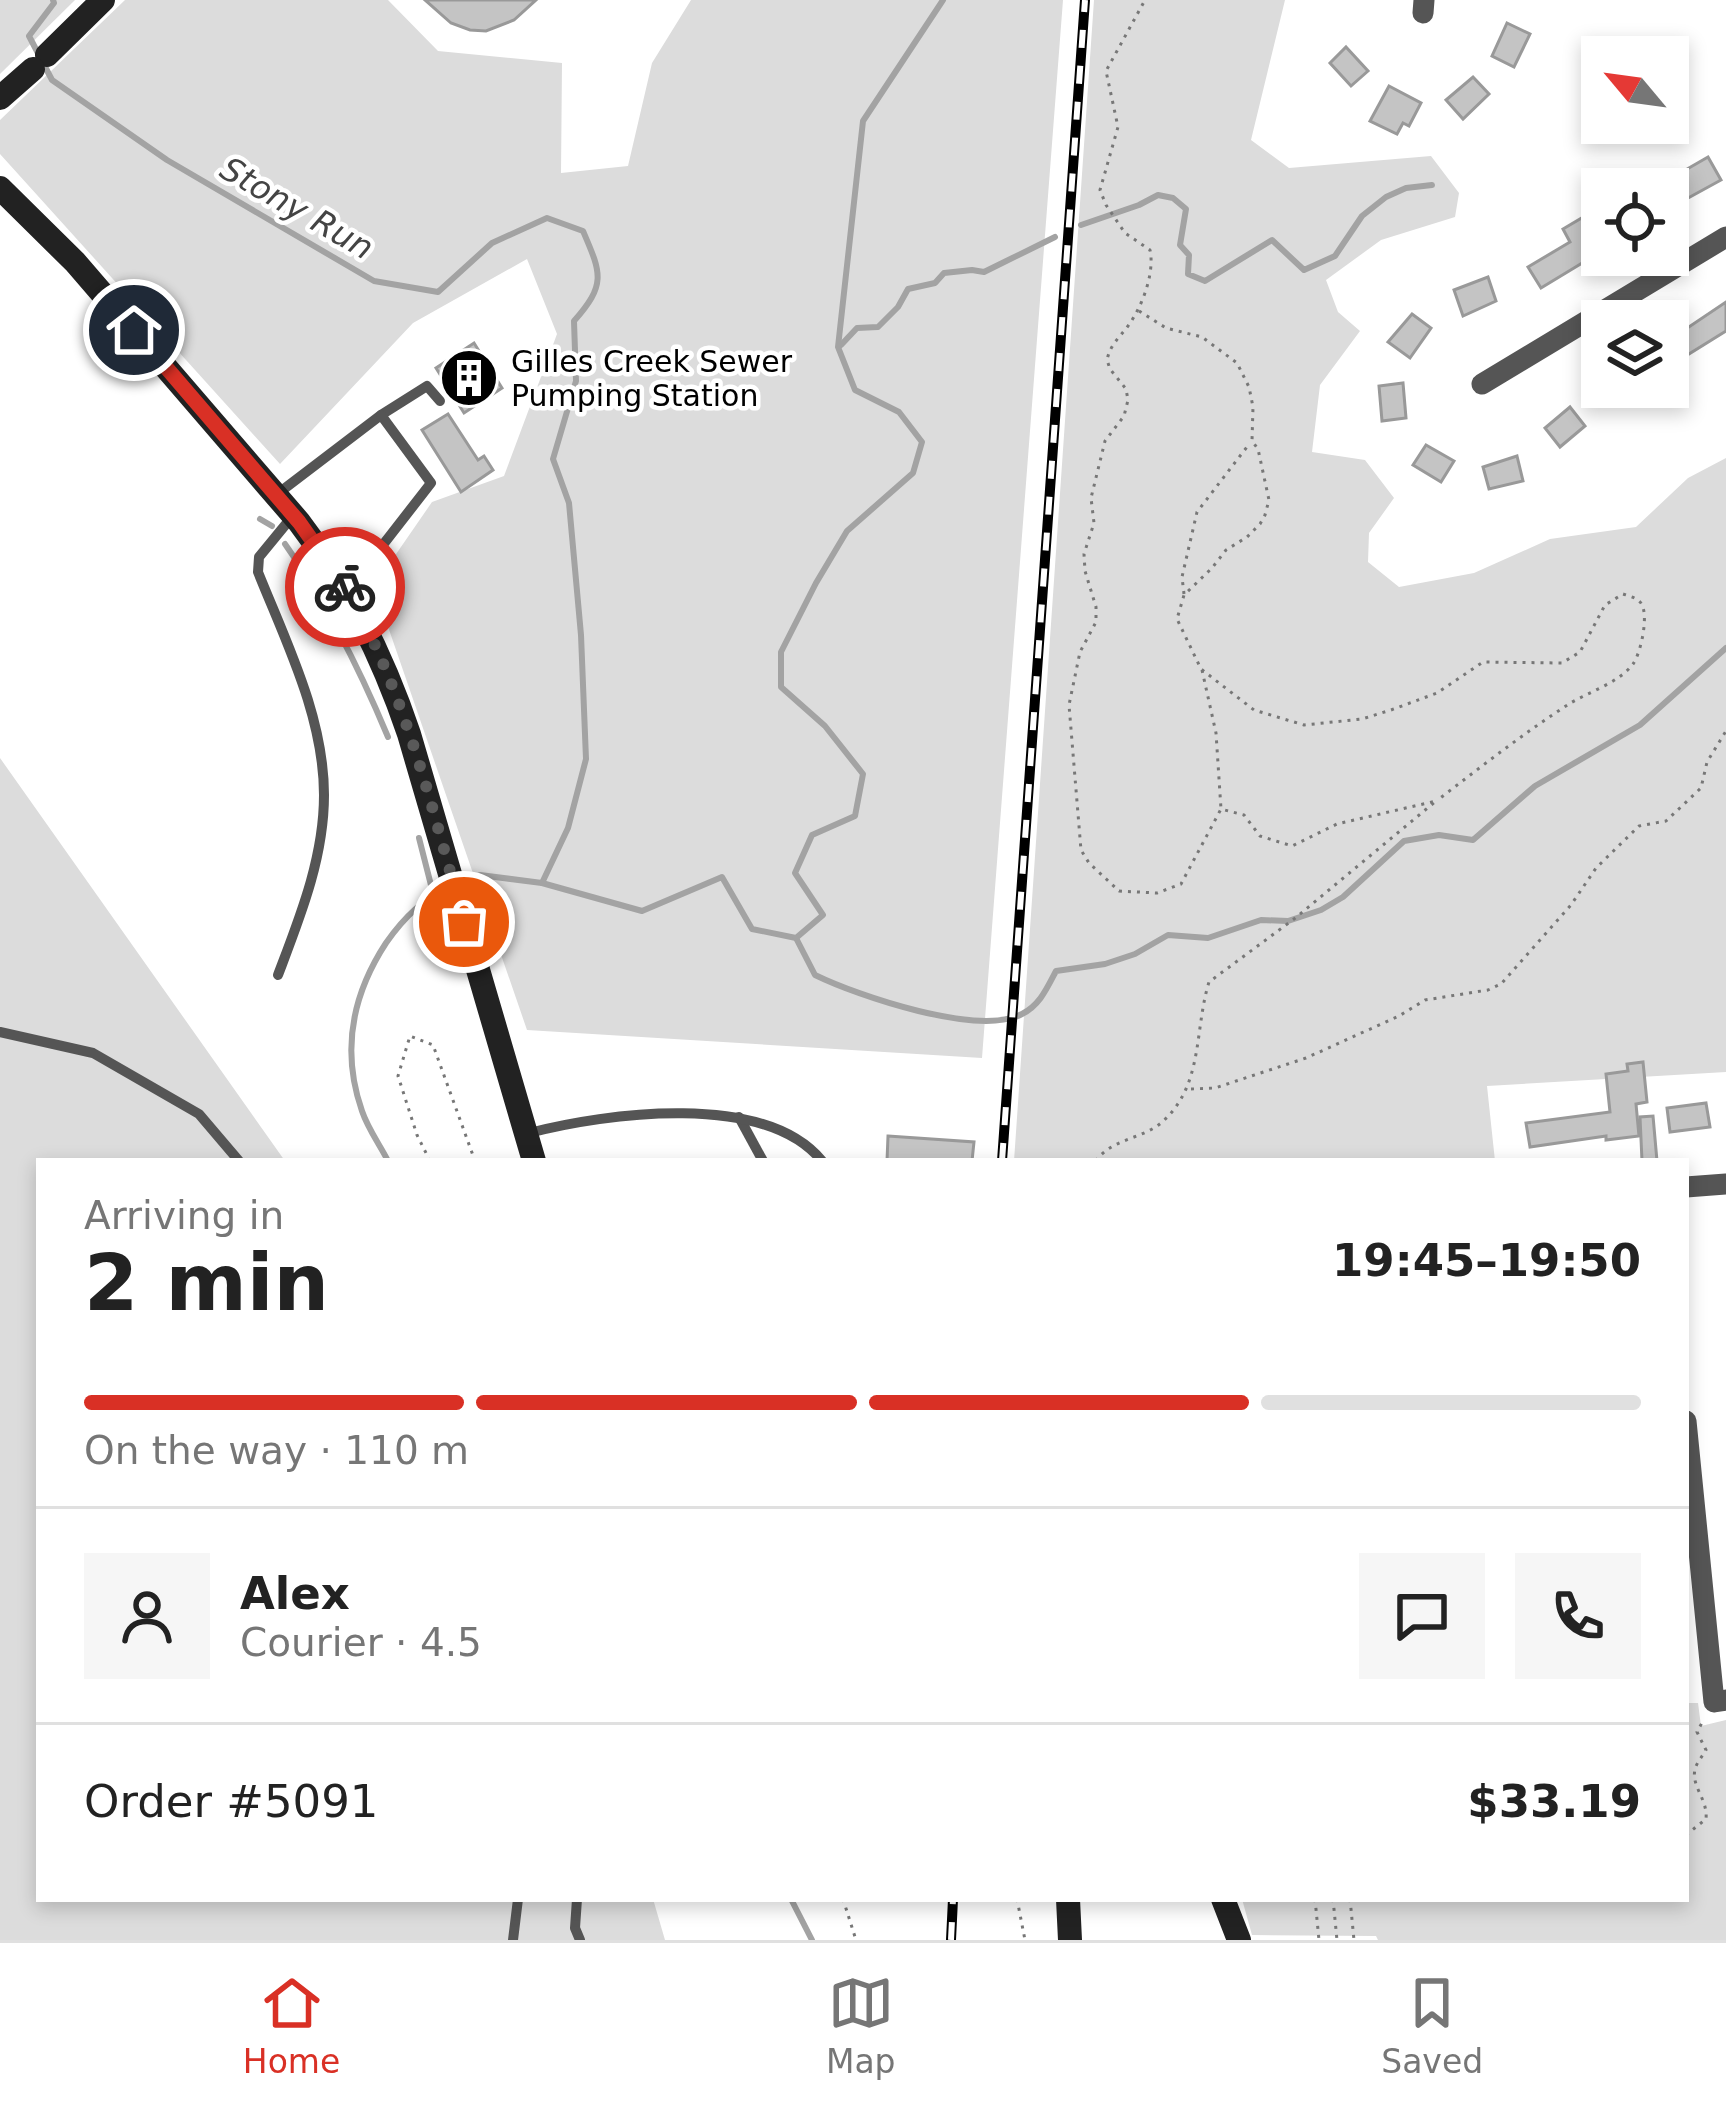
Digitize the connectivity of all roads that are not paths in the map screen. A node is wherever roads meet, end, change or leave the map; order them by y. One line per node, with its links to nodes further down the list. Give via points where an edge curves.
1 (103, 0): 2 (street)
2 (0, 98)
3 (0, 188): 8 (street, via 75,262)
4 (1726, 237): 5 (street)
5 (1482, 384)
6 (440, 401): 7 (lane, via 428,386)
7 (381, 415): 8 (lane); 9 (lane, via 431,483)
8 (284, 505): 9 (street); 10 (lane, via 258,572 296,664 324,795 306,903)
9 (347, 591): 13 (street, via 391,680)
10 (278, 974)
11 (0, 1032): 14 (lane, via 93,1053 199,1114)
12 (739, 1117): 13 (lane, via 622,1115); 16 (lane); 17 (lane, via 785,1131)
13 (526, 1134): 15 (street)
14 (236, 1158)
15 (533, 1158)
16 (761, 1158)
17 (819, 1158)
18 (1726, 1184): 19 (street)
19 (1689, 1187)
20 (1689, 1446): 21 (street)
21 (1720, 1701)
22 (518, 1902): 26 (lane)
23 (578, 1902): 27 (lane)
24 (1068, 1902): 28 (street)
25 (1223, 1902): 29 (street)
26 (513, 1940)
27 (580, 1940)
28 (1070, 1940)
29 (1239, 1940)

